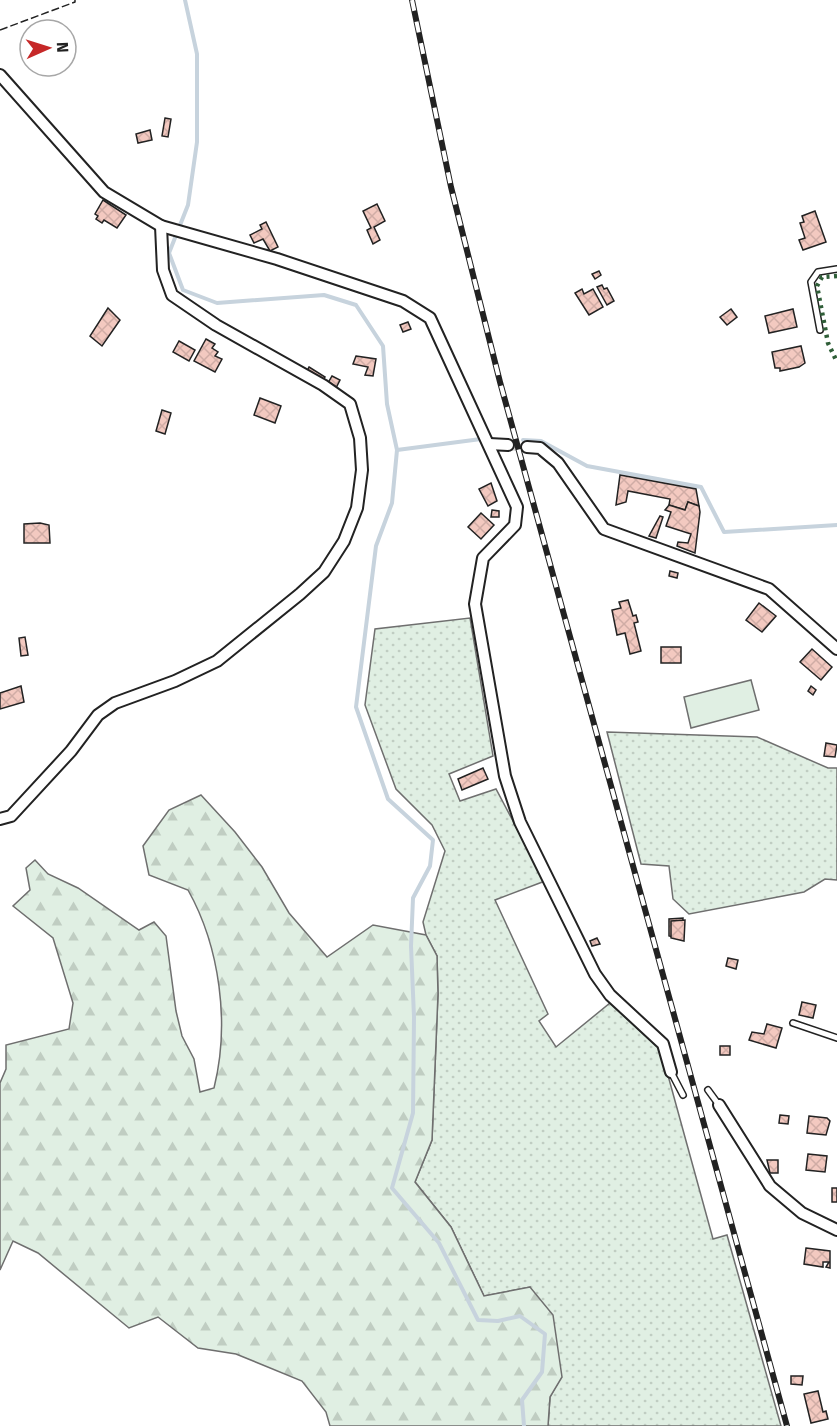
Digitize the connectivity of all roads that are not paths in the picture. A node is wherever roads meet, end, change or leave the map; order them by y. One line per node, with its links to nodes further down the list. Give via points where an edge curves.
1 (0, 75): 2 (street, via 104,192)
2 (166, 226): 5 (street, via 403,301 430,318); 9 (street, via 163,270 172,295 350,404 360,438 362,470 357,508 344,541 324,572 300,594 217,661 115,703 98,715 71,751 11,816)
3 (837, 270): 4 (lane, via 813,276)
4 (820, 330)
5 (489, 444): 6 (street); 12 (street, via 517,507 515,525 483,558 475,604 505,776 520,822 595,974 610,995 663,1044)
6 (508, 445)
7 (527, 447): 8 (street, via 540,448 558,463 604,529 769,589)
8 (837, 649)
9 (0, 819)
10 (793, 1023): 11 (lane)
11 (837, 1038)
12 (671, 1072): 14 (lane)
13 (708, 1090): 15 (lane)
14 (683, 1095)
15 (719, 1105): 16 (street, via 770,1186 802,1213)
16 (837, 1230)

